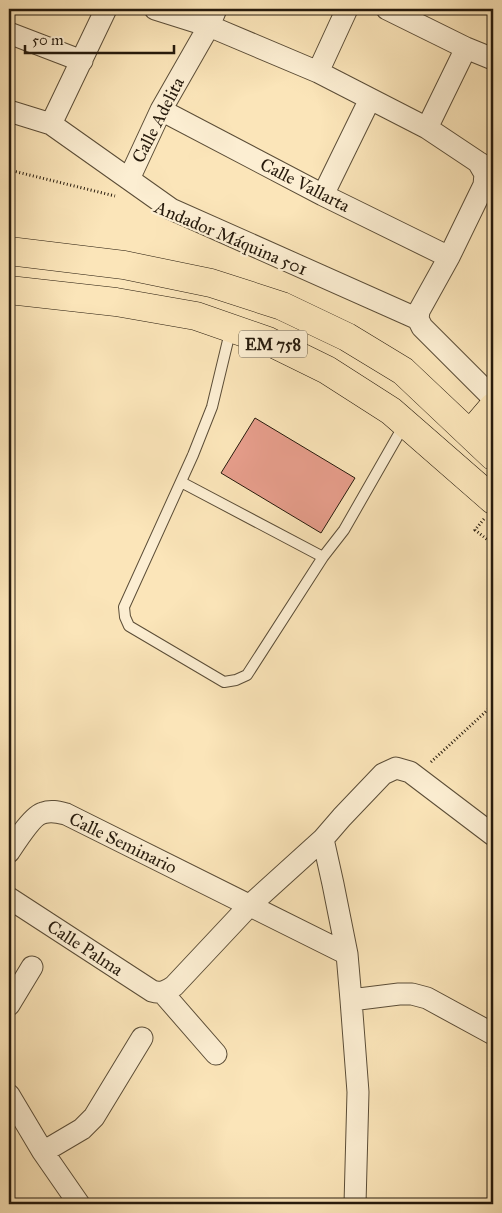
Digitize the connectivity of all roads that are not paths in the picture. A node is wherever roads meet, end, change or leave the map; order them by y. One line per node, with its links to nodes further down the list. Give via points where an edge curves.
1 (106, 9): 9 (street)
2 (155, 9): 5 (street)
3 (347, 9): 10 (street)
4 (387, 9): 7 (street)
5 (213, 18): 10 (street); 12 (street, Calle Adelita)
6 (9, 33): 9 (street)
7 (466, 48): 8 (street); 15 (street)
8 (493, 59)
9 (82, 61): 14 (street)
10 (318, 72): 11 (street)
11 (370, 99): 15 (street); 18 (street)
12 (161, 110): 17 (street, Calle Adelita); 18 (street, Calle Vallarta)
13 (9, 111): 14 (street, Andador Máquina 501)
14 (51, 124): 17 (street, Andador Máquina 501)
15 (426, 128): 16 (street)
16 (487, 178): 20 (street)
17 (126, 188): 22 (street, Andador Máquina 501)
18 (323, 195): 20 (street, Calle Vallarta)
19 (9, 251): 27 (highway, EM 758, via 124,265 211,283 282,306 347,337 402,371)
20 (449, 257): 22 (street, via 419,311)
21 (9, 290): 23 (highway, EM 758, via 196,316)
22 (418, 319): 24 (street, via 422,327)
23 (231, 328): 26 (highway, EM 758, via 268,341 327,370); 29 (lane, via 212,407)
24 (493, 398)
25 (493, 407): 27 (highway)
26 (405, 424): 30 (highway, EM 758); 31 (lane, via 344,530)
27 (470, 434): 28 (highway, EM 758)
28 (493, 456)
29 (181, 482): 31 (lane); 31 (lane, via 124,607 125,617 129,626 224,682 247,675)
30 (493, 500)
31 (323, 557)
32 (493, 835): 33 (street, via 410,773 396,768 383,774)
33 (323, 839): 36 (street); 37 (street)
34 (9, 852): 36 (street, Calle Seminario, via 40,813 53,811 66,814)
35 (9, 898): 39 (street, Calle Palma, via 152,991)
36 (249, 906): 37 (street, Calle Seminario); 39 (street, via 174,986)
37 (347, 954): 40 (street)
38 (32, 966): 41 (street)
39 (162, 992): 44 (street)
40 (351, 1000): 42 (street, via 412,994 427,998); 48 (street, via 358,1092)
41 (9, 1005)
42 (493, 1034)
43 (142, 1038): 46 (street, via 94,1117)
44 (216, 1054)
45 (9, 1096): 46 (street)
46 (43, 1152): 47 (street)
47 (79, 1204)
48 (355, 1204)

